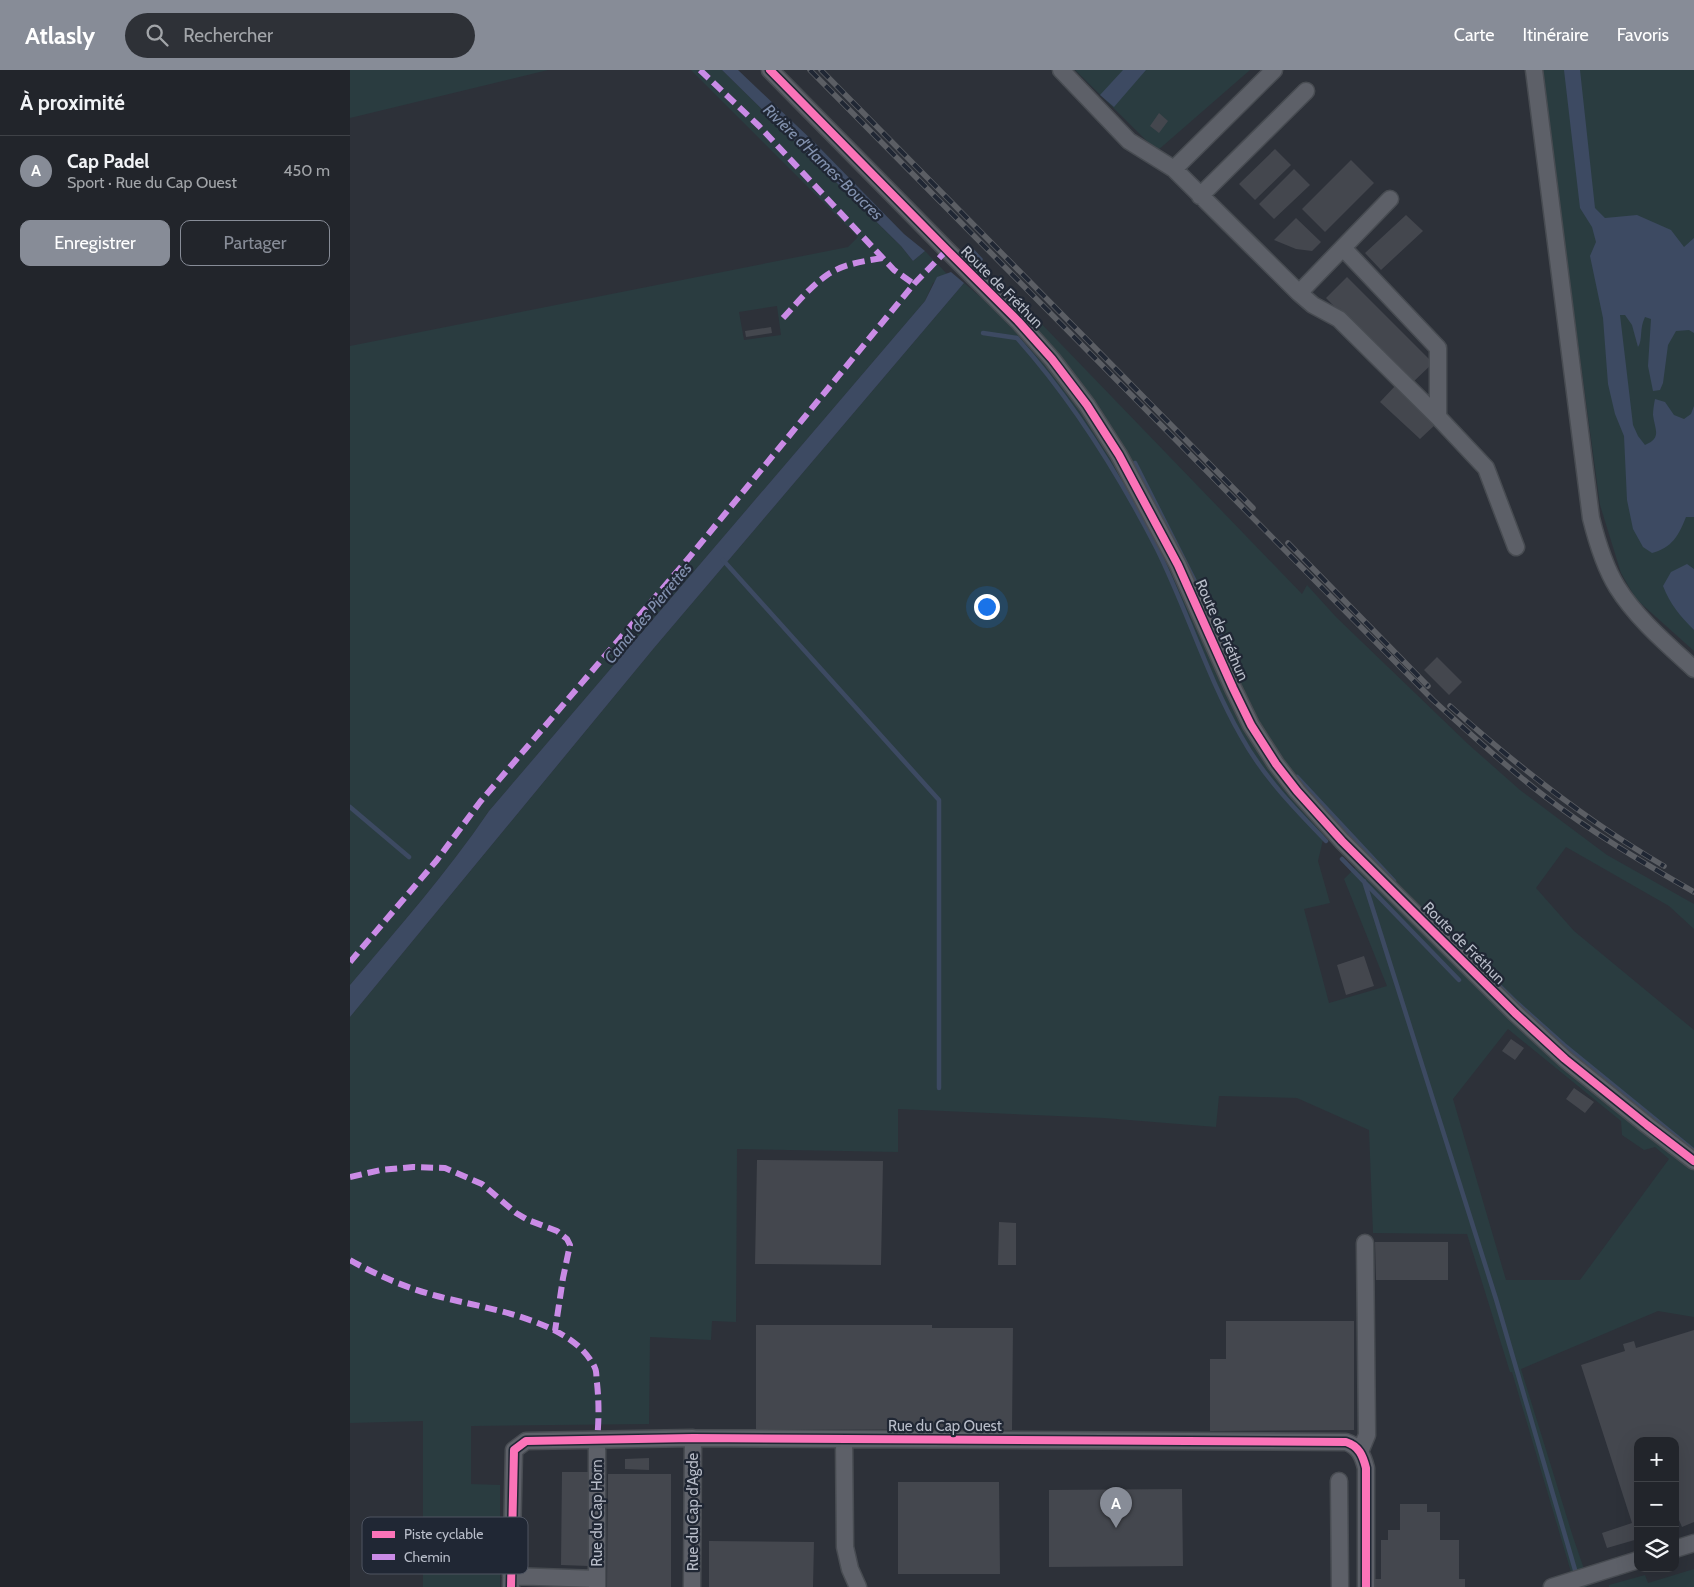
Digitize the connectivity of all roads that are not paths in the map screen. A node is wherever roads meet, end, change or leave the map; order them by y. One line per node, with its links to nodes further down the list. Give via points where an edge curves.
1 (770, 70): 14 (street, Route de Fréthun, via 1018,321 1087,405 1119,455 1178,565 1242,707 1268,752 1297,790 1342,841 1514,1013 1571,1064)
2 (1061, 70): 6 (street, via 1128,141)
3 (1274, 70): 6 (street)
4 (1534, 70): 13 (street, via 1595,535 1617,588 1655,634)
5 (1306, 91): 7 (street)
6 (1174, 169): 7 (street)
7 (1200, 196): 10 (street)
8 (1390, 199): 9 (street)
9 (1343, 248): 10 (street); 11 (street, via 1438,348)
10 (1299, 293): 11 (street, via 1339,319)
11 (1438, 417): 12 (street, via 1486,468)
12 (1516, 548)
13 (1694, 669)
14 (1694, 1161)
15 (1365, 1243): 19 (street, via 1367,1435)
16 (693, 1438): 17 (street, Rue du Cap Ouest); 18 (street, Rue du Cap Ouest); 28 (street, Rue du Cap d'Agde)
17 (844, 1439): 19 (street, Rue du Cap Ouest, via 1341,1442 1351,1444); 29 (street, via 845,1547)
18 (597, 1440): 21 (street, Rue du Cap Ouest, via 526,1441 514,1450); 26 (street, Rue du Cap Horn)
19 (1360, 1452): 31 (street, via 1366,1468)
20 (1340, 1481): 30 (street)
21 (512, 1517)
22 (1694, 1543): 23 (street)
23 (1679, 1548)
24 (1634, 1561): 27 (street)
25 (511, 1581): 26 (street)
26 (597, 1583)
27 (1555, 1586)
28 (692, 1587)
29 (858, 1587)
30 (1340, 1587)
31 (1366, 1587)

